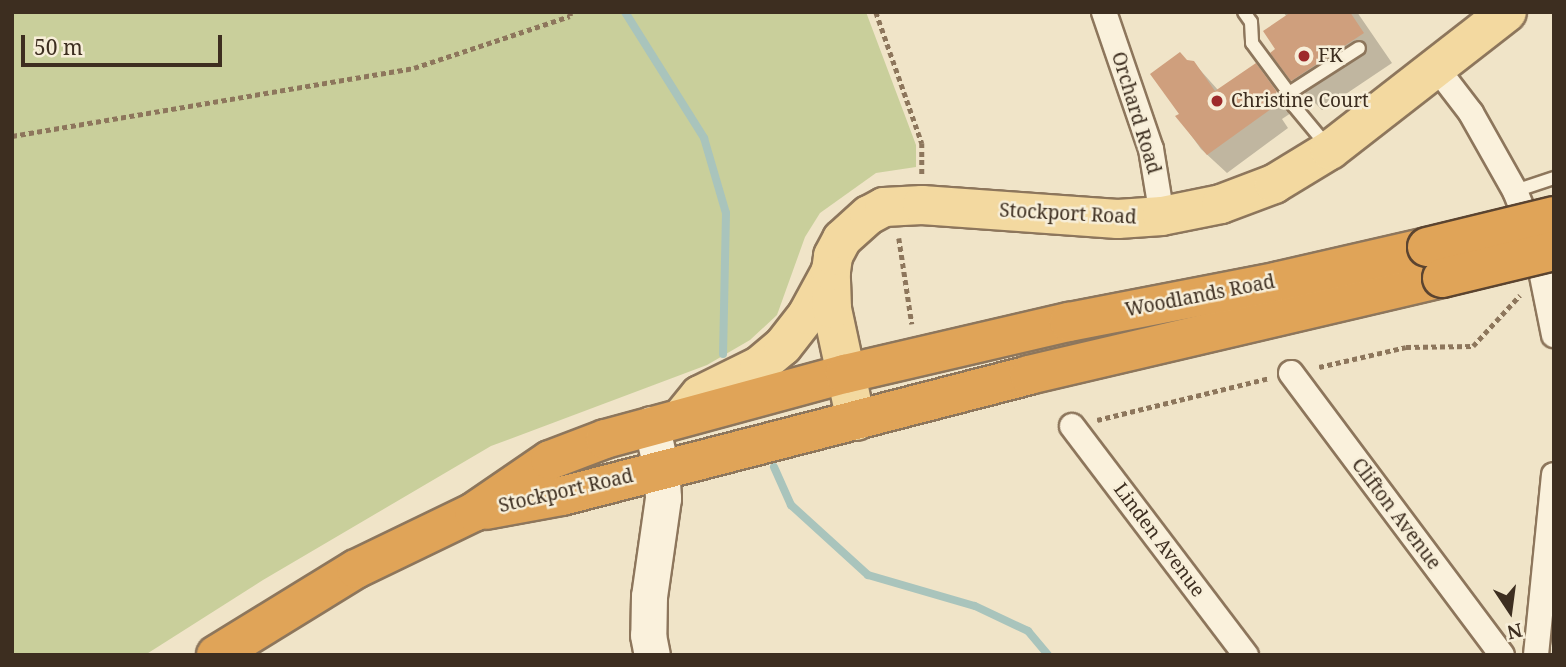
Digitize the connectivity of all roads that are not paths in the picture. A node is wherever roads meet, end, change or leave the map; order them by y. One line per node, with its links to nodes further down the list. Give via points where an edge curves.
1 (1104, 12): 10 (street, Orchard Road, via 1151,149)
2 (1244, 12): 6 (lane, via 1251,22 1252,43)
3 (1507, 12): 5 (main road, Stockport Road)
4 (1359, 48): 6 (lane)
5 (1435, 66): 7 (main road, Stockport Road); 9 (street, via 1471,113)
6 (1289, 93): 7 (lane, via 1294,106)
7 (1330, 150): 10 (main road, Stockport Road, via 1246,196)
8 (1554, 178): 9 (lane)
9 (1515, 191): 11 (street)
10 (1162, 216): 13 (main road, Stockport Road, via 1092,218 908,205 869,215 842,239)
11 (1548, 236): 12 (highway, Woodlands Road, bridge); 14 (street)
12 (1434, 263): 17 (highway, Woodlands Road, via 1268,284 1069,322); 19 (highway, Woodlands Road)
13 (831, 271): 17 (main road, Stockport Road, via 832,309); 18 (main road, via 807,315 783,346 759,366 700,395)
14 (1550, 297): 15 (street)
15 (1554, 335)
16 (1291, 373): 27 (street, Clifton Avenue)
17 (845, 374): 18 (highway, Stockport Road); 19 (main road, Stockport Road)
18 (667, 421): 21 (street); 23 (highway, Stockport Road, via 550,460)
19 (856, 421): 21 (highway, Stockport Road)
20 (1072, 426): 26 (street, Linden Avenue)
21 (661, 468): 23 (highway, Stockport Road, via 562,496); 25 (street, via 663,498 649,596)
22 (1554, 475): 28 (street)
23 (474, 512): 24 (highway, Stockport Road, via 356,569)
24 (216, 655)
25 (652, 655)
26 (1246, 655)
27 (1502, 655)
28 (1536, 655)

